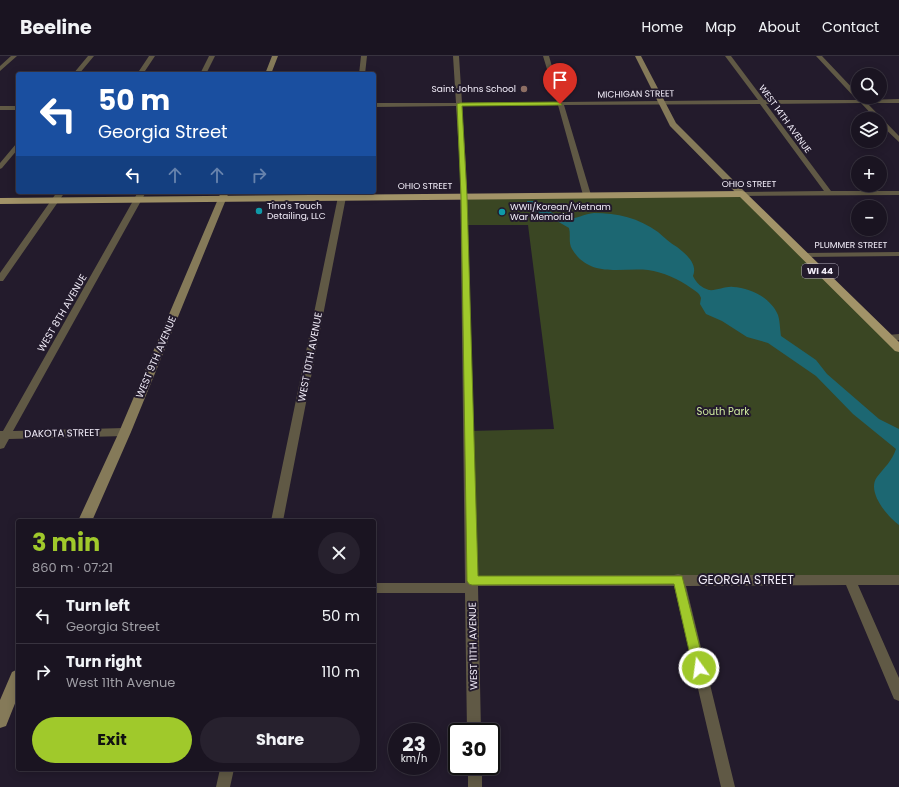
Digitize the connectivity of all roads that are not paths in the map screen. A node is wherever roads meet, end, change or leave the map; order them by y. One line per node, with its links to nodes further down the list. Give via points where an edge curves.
1 (14, 56): 12 (street)
2 (91, 56): 13 (street)
3 (152, 56): 14 (street)
4 (212, 56): 15 (street)
5 (274, 56): 16 (main road)
6 (364, 56): 17 (street)
7 (456, 56): 24 (street, WEST 11TH AVENUE)
8 (546, 56): 25 (street)
9 (638, 56): 23 (main road)
10 (728, 56): 22 (street, WEST 14TH AVENUE)
11 (819, 56): 18 (street)
12 (0, 69)
13 (78, 72)
14 (141, 72)
15 (204, 72)
16 (269, 72)
17 (362, 72)
18 (851, 89)
19 (851, 101): 22 (street, MICHIGAN STREET)
20 (887, 101): 21 (street, MICHIGAN STREET)
21 (899, 101)
22 (762, 102): 23 (street, MICHIGAN STREET); 35 (street, WEST 14TH AVENUE)
23 (661, 103): 25 (street, MICHIGAN STREET); 38 (main road, via 676,128)
24 (460, 104): 25 (street, MICHIGAN STREET); 27 (street, MICHIGAN STREET); 43 (street, WEST 11TH AVENUE)
25 (560, 104): 41 (street)
26 (865, 104): 30 (street)
27 (376, 105)
28 (0, 108): 29 (street)
29 (16, 108)
30 (872, 112)
31 (887, 128): 32 (street)
32 (899, 140)
33 (16, 148): 34 (street)
34 (0, 168)
35 (829, 193): 36 (street, OHIO STREET); 38 (street, OHIO STREET)
36 (899, 193)
37 (60, 194): 44 (street)
38 (742, 194): 41 (main road, OHIO STREET); 47 (main road, WI 44)
39 (224, 195): 40 (main road, OHIO STREET); 42 (main road, OHIO STREET); 52 (main road, WEST 9TH AVENUE)
40 (343, 195): 43 (main road, OHIO STREET); 56 (street, WEST 10TH AVENUE)
41 (587, 195): 43 (main road, OHIO STREET)
42 (140, 196): 44 (main road, OHIO STREET); 53 (street, WEST 8TH AVENUE)
43 (464, 196): 60 (street, WEST 11TH AVENUE)
44 (55, 200): 45 (main road, OHIO STREET); 48 (street)
45 (0, 201)
46 (899, 254): 47 (street, PLUMMER STREET)
47 (804, 255): 50 (main road, WI 44)
48 (0, 279)
49 (899, 337): 50 (street)
50 (888, 338): 51 (main road, WI 44)
51 (899, 348)
52 (125, 432): 53 (street, DAKOTA STREET); 55 (main road, WEST 9TH AVENUE)
53 (3, 435): 54 (street, WEST 8TH AVENUE)
54 (0, 445)
55 (86, 519)
56 (277, 519)
57 (678, 579): 58 (street, GEORGIA STREET); 60 (street, GEORGIA STREET); 70 (street)
58 (850, 580): 59 (street, GEORGIA STREET); 63 (street)
59 (899, 580)
60 (472, 584): 61 (street, GEORGIA STREET); 65 (street, WEST 11TH AVENUE)
61 (376, 588)
62 (16, 682): 64 (main road)
63 (899, 694)
64 (0, 720)
65 (474, 723)
66 (227, 771): 68 (street)
67 (475, 775): 69 (street)
68 (223, 787)
69 (475, 787)
70 (728, 787)

